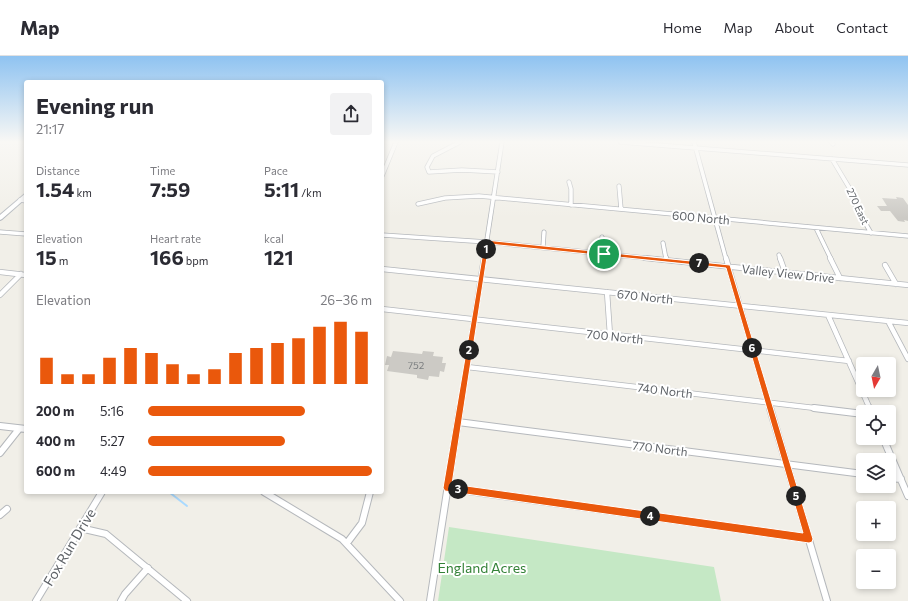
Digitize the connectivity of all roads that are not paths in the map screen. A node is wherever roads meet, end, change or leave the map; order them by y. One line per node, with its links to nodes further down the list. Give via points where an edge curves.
1 (427, 167): 5 (street, via 429,172)
2 (499, 167): 5 (street)
3 (701, 167): 14 (street)
4 (837, 167): 18 (street, 270 East)
5 (498, 172): 8 (street)
6 (568, 182): 11 (street, via 571,189)
7 (619, 186): 12 (street)
8 (494, 198): 10 (street, 600 North, via 451,197); 11 (street, 600 North); 23 (street)
9 (23, 201): 13 (street)
10 (418, 204)
11 (571, 205): 12 (street, 600 North)
12 (621, 209): 14 (street, 600 North)
13 (0, 218)
14 (715, 218): 15 (street, 600 North); 30 (street)
15 (816, 228): 18 (street, 600 North); 36 (street)
16 (0, 232): 19 (street)
17 (544, 232): 25 (street)
18 (871, 233): 21 (street, 600 North)
19 (24, 234)
20 (384, 235): 23 (street, Valley View Drive)
21 (908, 236)
22 (602, 237): 26 (street)
23 (487, 242): 25 (street, Valley View Drive); 37 (street)
24 (663, 243): 28 (street)
25 (543, 247): 26 (street, Valley View Drive)
26 (604, 254): 28 (street, Valley View Drive)
27 (779, 255): 33 (street)
28 (666, 260): 30 (street, Valley View Drive)
29 (885, 265): 38 (street)
30 (728, 266): 33 (street, Valley View Drive); 42 (street)
31 (384, 269): 37 (street, 670 North)
32 (0, 272): 34 (street)
33 (785, 272): 36 (street, Valley View Drive)
34 (21, 274): 35 (street); 41 (street)
35 (24, 275)
36 (840, 278): 38 (street, Valley View Drive)
37 (480, 279): 40 (street, 670 North); 45 (street)
38 (896, 284): 39 (street, Valley View Drive)
39 (908, 285)
40 (607, 292): 42 (street, 670 North); 48 (street)
41 (0, 295)
42 (740, 306): 44 (street, 670 North); 49 (street)
43 (384, 309): 45 (street, 700 North)
44 (828, 315): 46 (street, 670 North); 51 (street)
45 (474, 320): 48 (street, 700 North); 52 (street)
46 (888, 321): 47 (street, 670 North); 50 (street)
47 (908, 323)
48 (610, 335): 49 (street, 700 North)
49 (753, 351): 51 (street, 700 North); 53 (street)
50 (908, 359)
51 (849, 361): 54 (street)
52 (466, 367): 53 (street, 740 North); 56 (street)
53 (768, 403): 55 (street, 740 North); 62 (street)
54 (868, 405)
55 (856, 413)
56 (458, 422): 62 (street, 770 North); 66 (street)
57 (0, 426): 58 (street)
58 (19, 429): 59 (street); 61 (street)
59 (24, 429)
60 (885, 445): 65 (street)
61 (0, 453)
62 (787, 465): 63 (street, 770 North); 74 (street)
63 (856, 473)
64 (896, 479): 65 (street)
65 (901, 479): 70 (street)
66 (448, 488): 74 (street); 81 (street)
67 (101, 494): 73 (street, Fox Run Drive)
68 (267, 494): 75 (street)
69 (369, 494): 75 (street, via 362,523)
70 (908, 496)
71 (7, 509): 72 (street)
72 (0, 515)
73 (80, 528): 76 (street, via 106,534); 77 (street, Fox Run Drive)
74 (809, 539): 82 (street)
75 (347, 544): 80 (street)
76 (148, 568): 78 (street); 79 (street)
77 (36, 601)
78 (121, 601)
79 (187, 601)
80 (400, 601)
81 (430, 601)
82 (827, 601)

